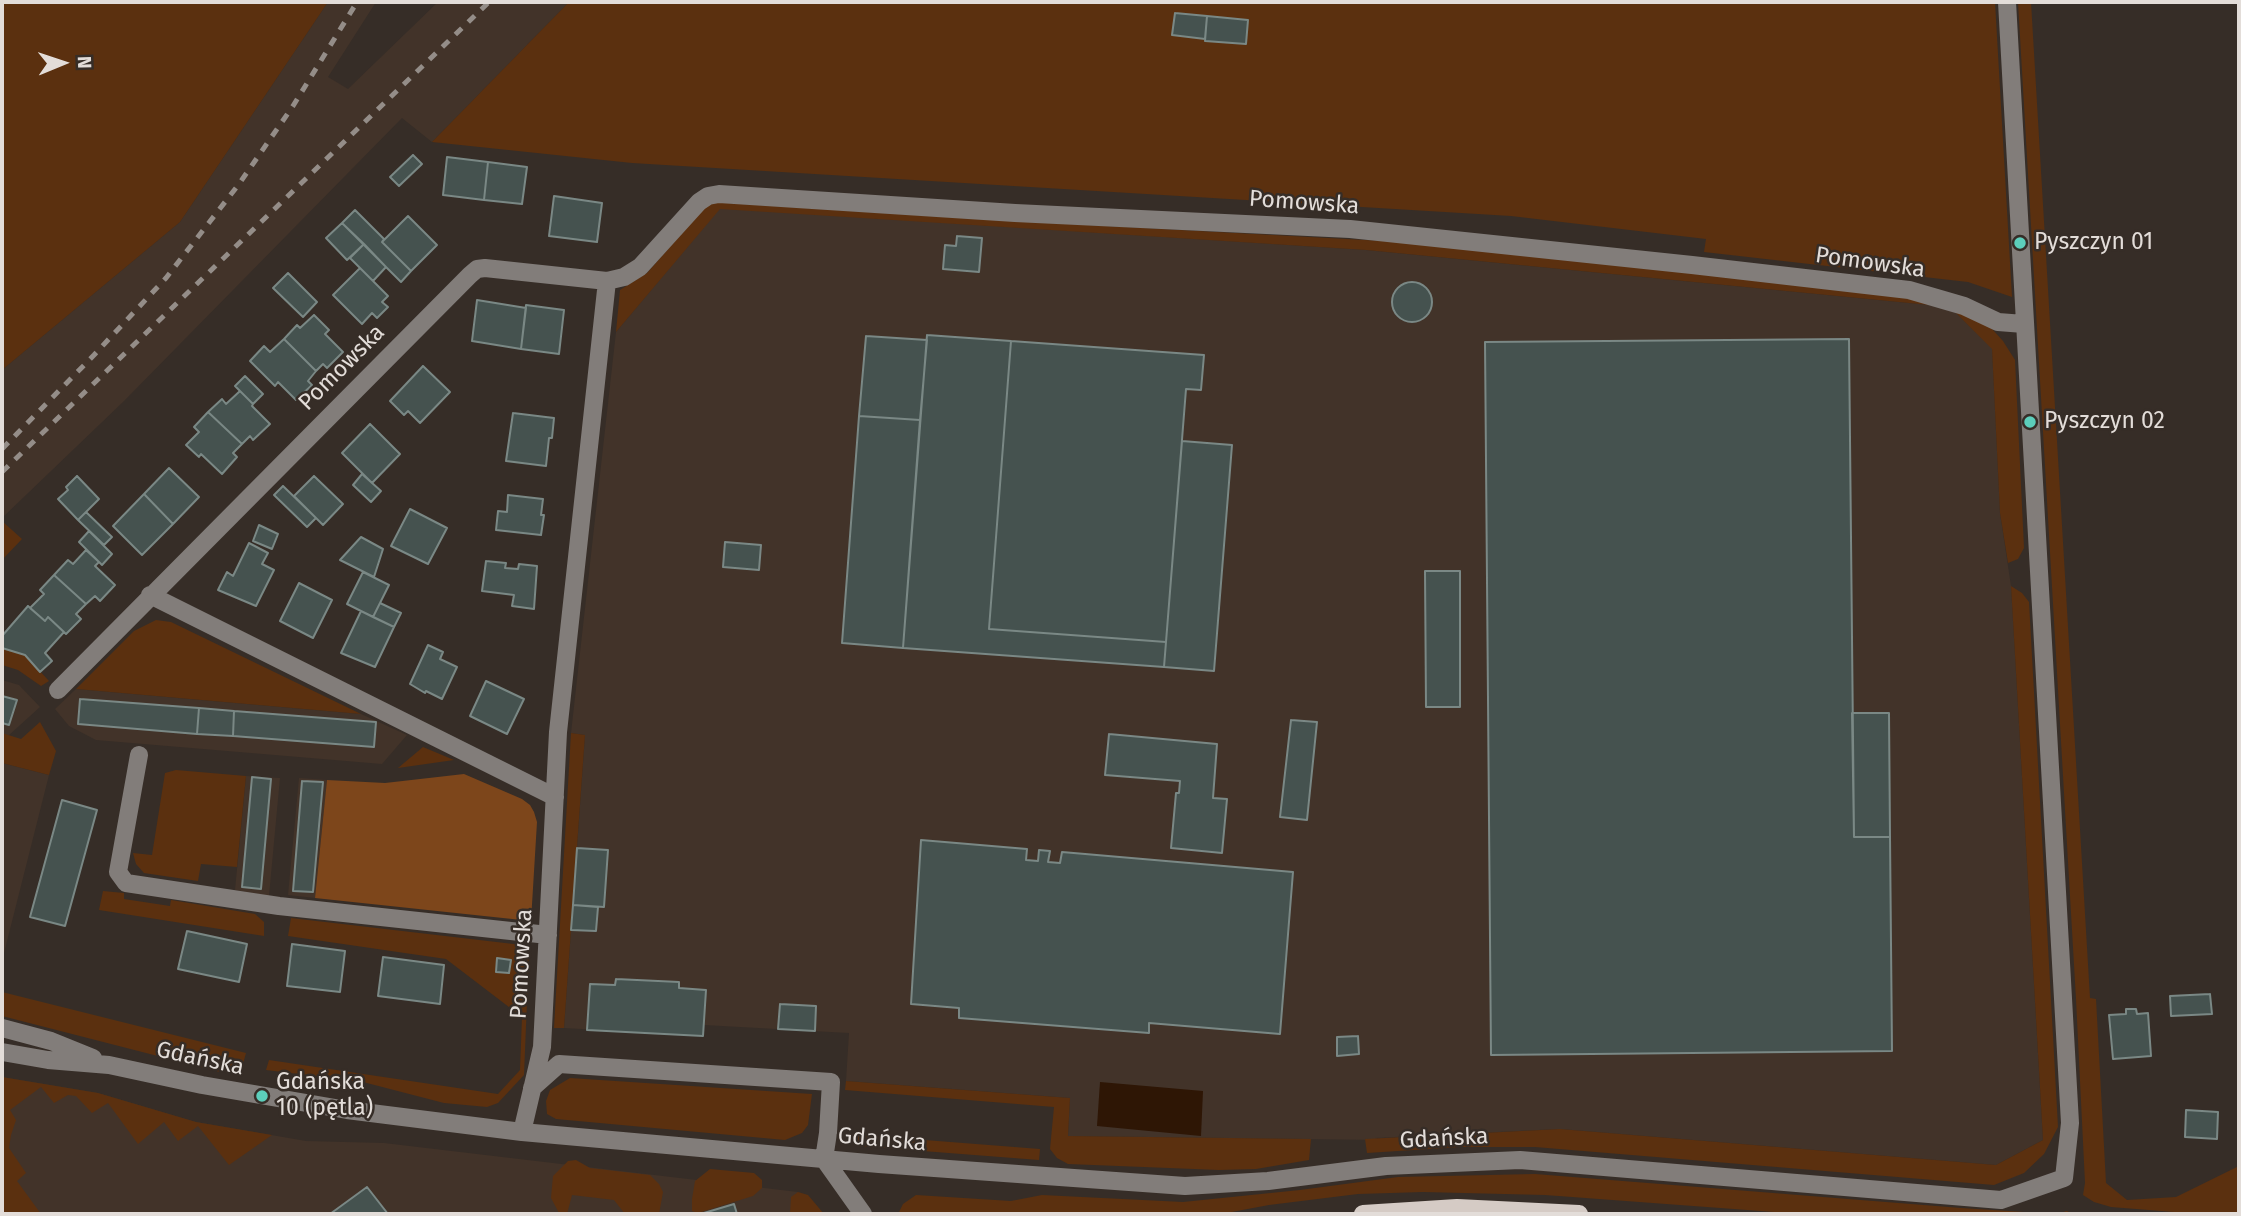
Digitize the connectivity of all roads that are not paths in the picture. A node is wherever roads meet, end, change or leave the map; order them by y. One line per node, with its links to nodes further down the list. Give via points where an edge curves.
1 (2007, 2): 3 (street)
2 (607, 281): 3 (street, Pomowska, via 640,267 699,202 719,194 1350,229 1909,290 1964,306 1998,322); 4 (street, Pomowska, via 477,269); 7 (street, Pomowska, via 558,732)
3 (2024, 324): 14 (street, Gdańska, via 2070,1123 2064,1178 2001,1200 1520,1160 1386,1166 1268,1181 1185,1185)
4 (150, 595): 5 (street, Pomowska); 7 (street)
5 (58, 690)
6 (139, 755): 8 (street, via 118,872 126,883 279,906)
7 (555, 797): 8 (street, Pomowska)
8 (548, 935): 12 (street, Pomowska, via 542,1047)
9 (2, 1028): 11 (street, Gdańska, via 51,1041)
10 (2, 1052): 11 (street, Gdańska)
11 (109, 1065): 13 (street, Gdańska, via 248,1094)
12 (532, 1088): 13 (street, Pomowska); 14 (street, via 559,1064 831,1082)
13 (522, 1132): 14 (street, Gdańska)
14 (824, 1159): 15 (street, Gdańska)
15 (863, 1214)
16 (1363, 1214): 17 (main road, via 1457,1208)
17 (1579, 1214)

